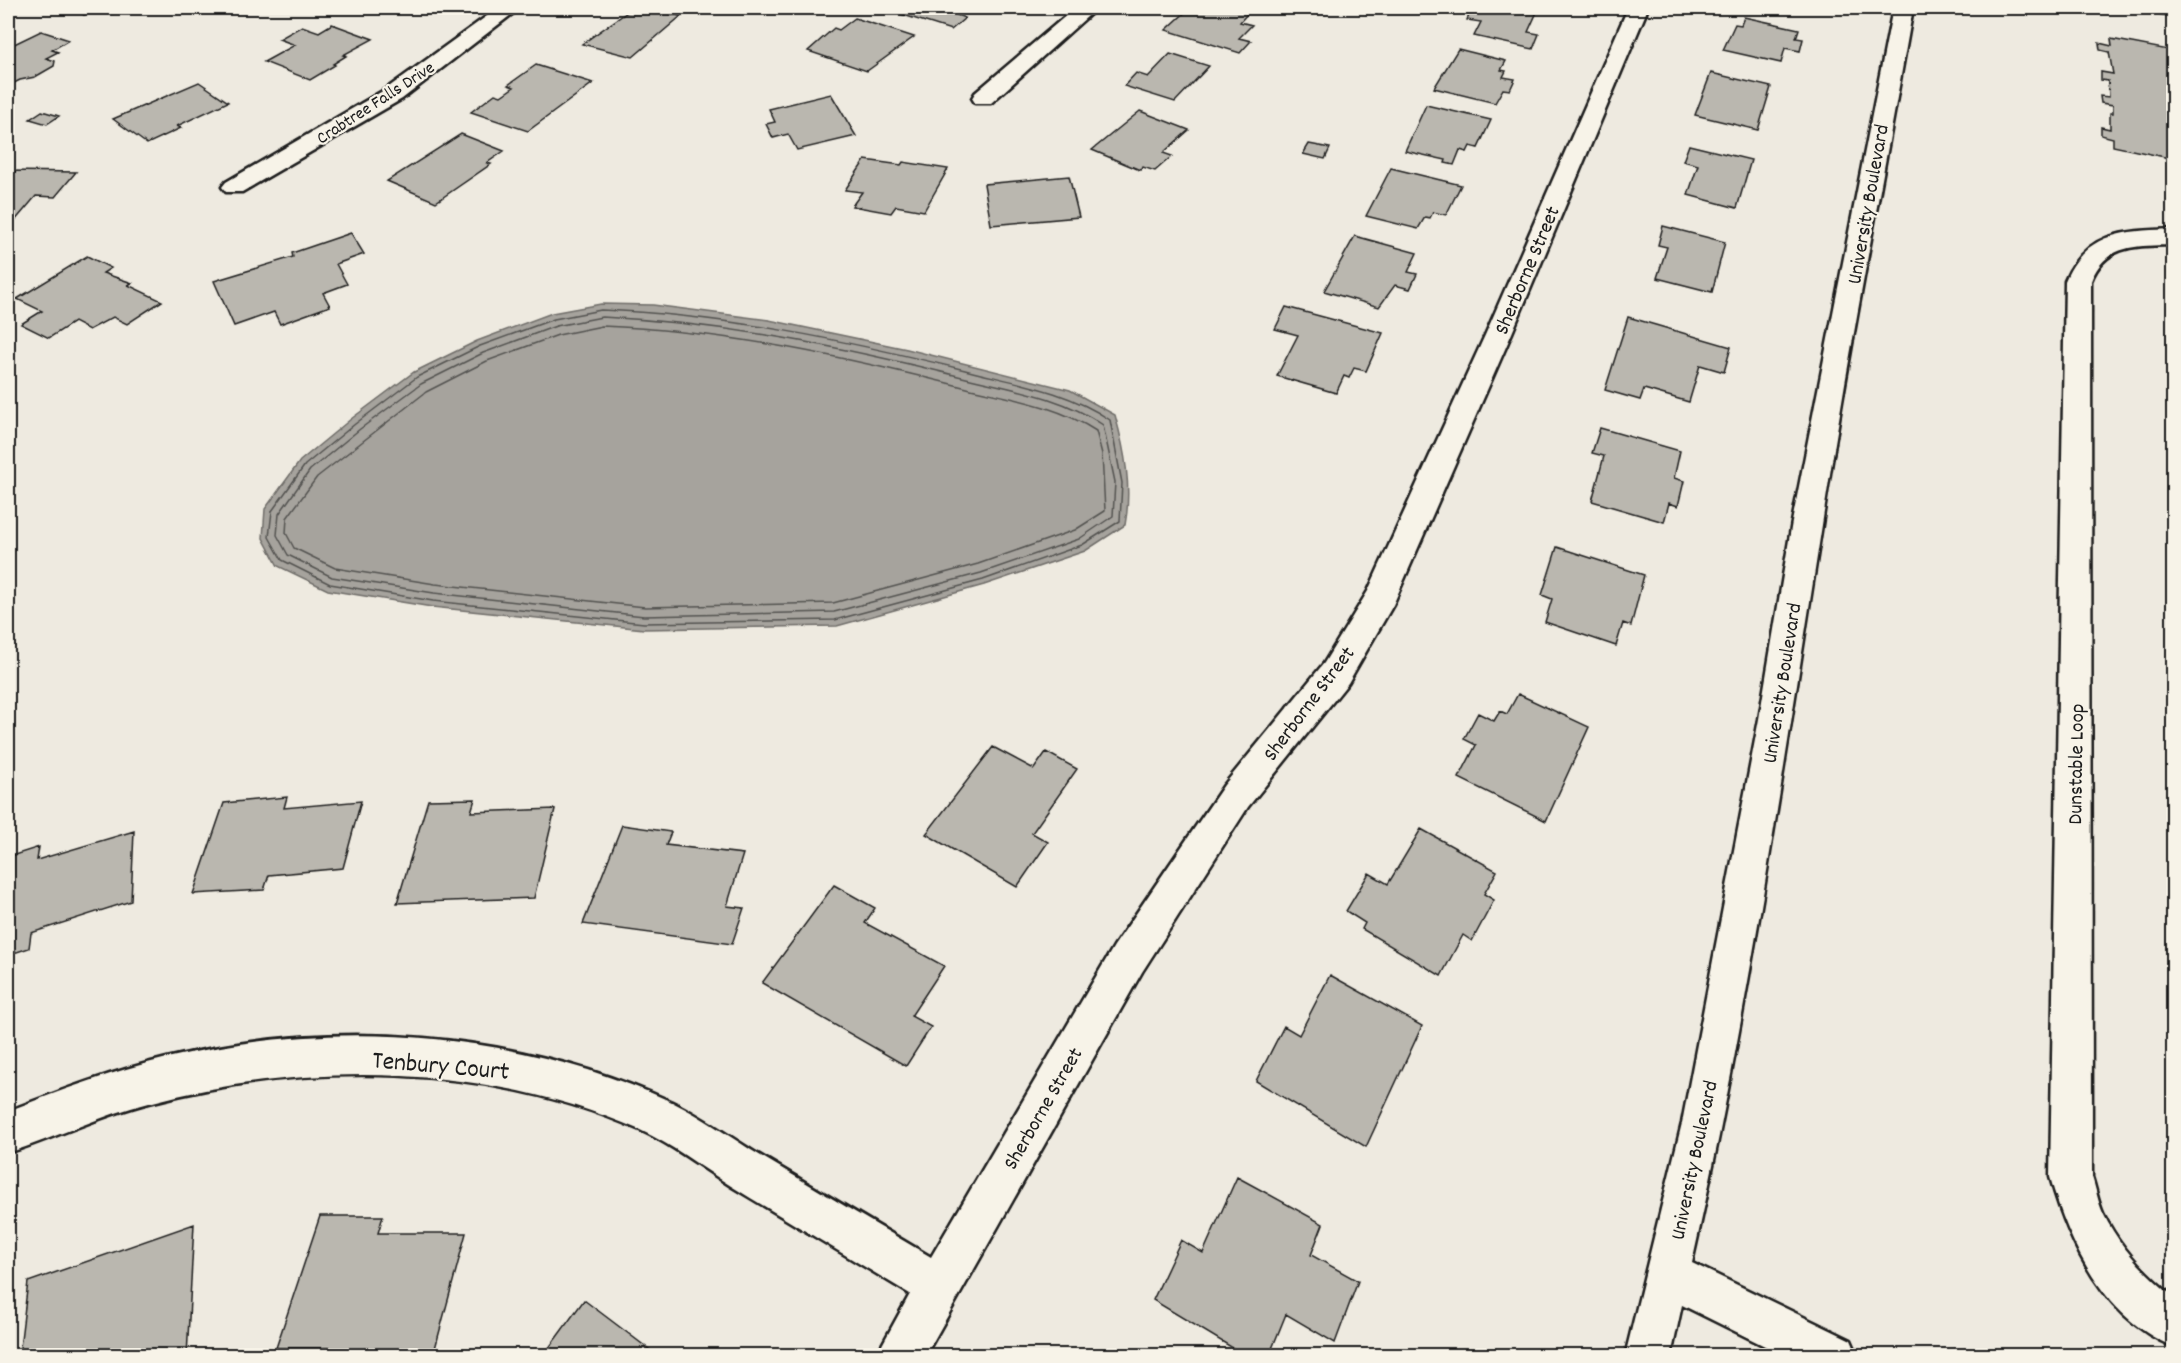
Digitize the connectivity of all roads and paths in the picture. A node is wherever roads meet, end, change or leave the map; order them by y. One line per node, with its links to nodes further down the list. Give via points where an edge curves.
1 (510, 8): 6 (street, Crabtree Falls Drive, via 394,94)
2 (1087, 8): 5 (street)
3 (1638, 8): 10 (street, Sherborne Street, via 1500,333 1382,596 1336,673 1236,796 1128,959)
4 (1903, 8): 9 (street, University Boulevard, via 1807,522 1703,1123)
5 (983, 98)
6 (234, 187)
7 (2174, 237): 11 (street, Dunstable Loop, via 2116,243 2095,253 2082,267 2078,282 2071,1165 2071,1177 2087,1226 2119,1275 2154,1312)
8 (8, 1132): 10 (street, Tenbury Court, via 78,1104 192,1073 300,1057 404,1055 486,1063 562,1080 656,1116)
9 (1667, 1274): 13 (street, University Boulevard); 14 (street)
10 (939, 1287): 12 (street, Sherborne Street)
11 (2174, 1325)
12 (899, 1356)
13 (1648, 1356)
14 (1835, 1356)

